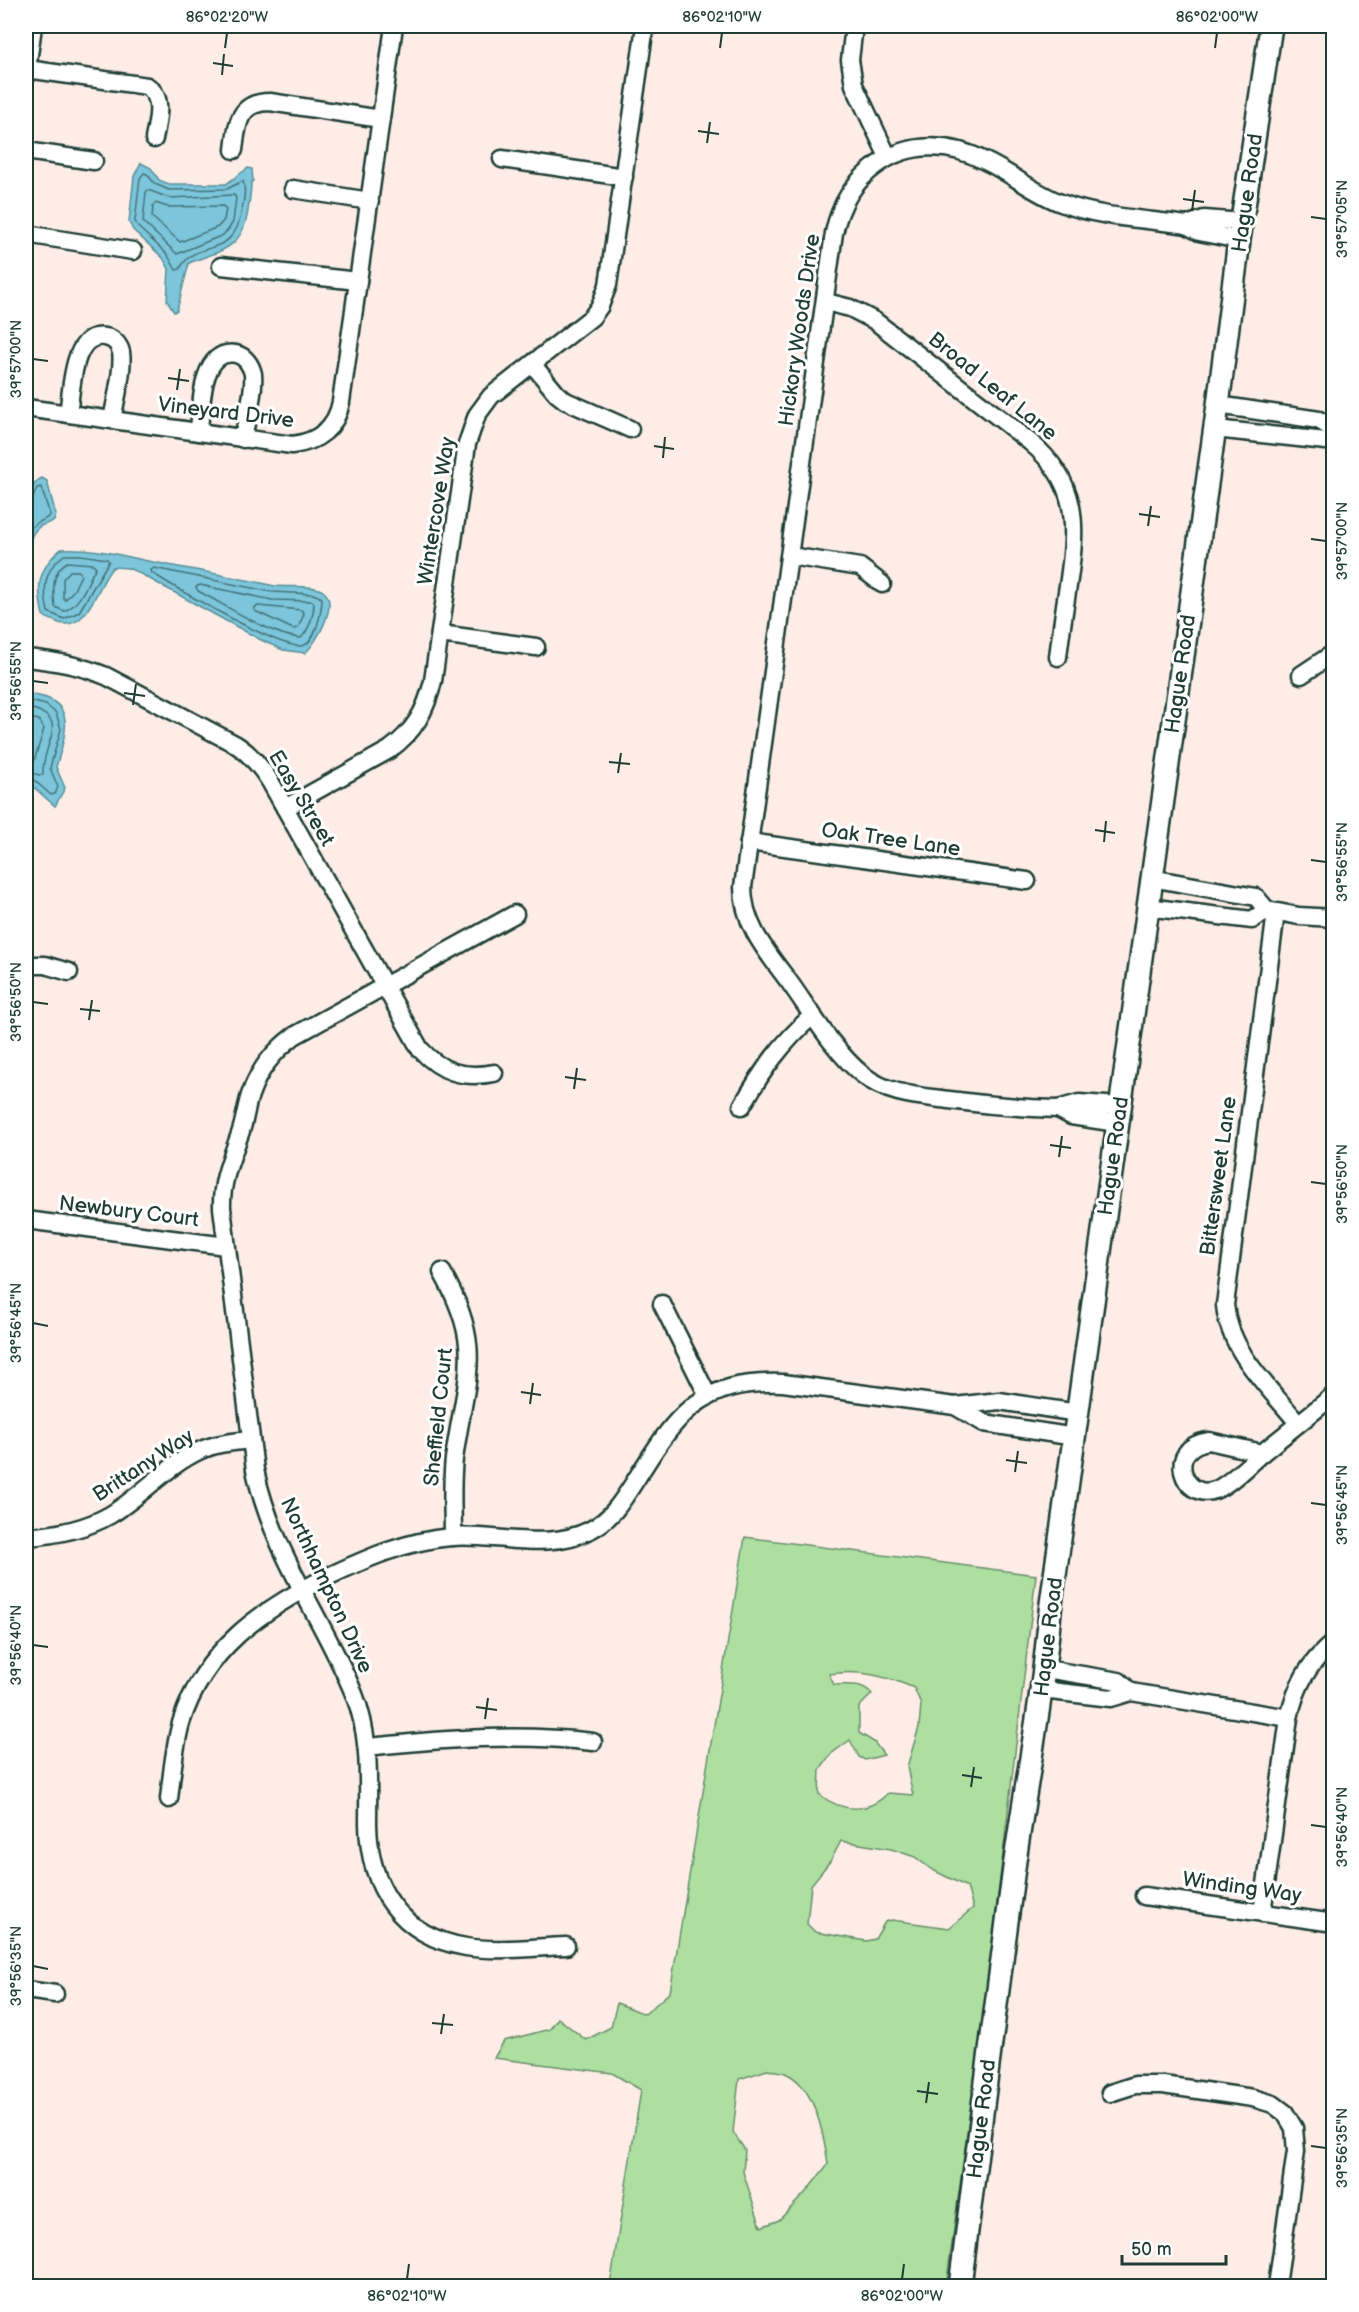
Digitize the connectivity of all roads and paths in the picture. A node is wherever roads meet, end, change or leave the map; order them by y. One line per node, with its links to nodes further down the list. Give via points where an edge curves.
1 (33, 26): 6 (street)
2 (394, 26): 7 (street, Vineyard Drive)
3 (645, 26): 14 (street, Wintercove Way)
4 (854, 26): 11 (street, via 850,60 854,85)
5 (1271, 26): 17 (street, Hague Road)
6 (26, 73): 8 (street, via 147,86 158,100)
7 (381, 119): 9 (street, via 261,103 240,117); 16 (street, Vineyard Drive)
8 (154, 139)
9 (234, 150)
10 (26, 152): 13 (street)
11 (888, 157): 17 (street, Hickory Woods Drive, via 921,147 951,149 985,160 1049,198 1079,209 1187,225 1204,219); 22 (street, Hickory Woods Drive, via 856,182 844,203 834,233)
12 (502, 159): 14 (street)
13 (94, 161)
14 (624, 177): 23 (street, Wintercove Way, via 612,267 600,306 588,321)
15 (292, 189): 16 (street)
16 (370, 201): 21 (street, Vineyard Drive)
17 (1241, 231): 24 (street, Hague Road)
18 (26, 234): 19 (street)
19 (133, 251)
20 (221, 266): 21 (street)
21 (358, 281): 33 (street, Vineyard Drive, via 341,402 332,426 321,437 301,444)
22 (826, 302): 34 (street, Hickory Woods Drive); 39 (street, Broad Leaf Lane, via 850,308 875,321 1030,442 1054,466 1070,498 1075,527)
23 (533, 365): 28 (street, via 566,401); 36 (street, Wintercove Way, via 491,396 471,429)
24 (1218, 405): 29 (street, Hague Road); 30 (street, via 1319,420)
25 (26, 408): 26 (street, Vineyard Drive)
26 (69, 414): 27 (street, Vineyard Drive); 27 (street, via 81,347 90,339 105,336 114,340 121,353)
27 (112, 420): 31 (street, Vineyard Drive)
28 (630, 429)
29 (1215, 429): 32 (street, via 1326,441); 44 (street, Hague Road)
30 (1334, 430)
31 (198, 432): 33 (street, Vineyard Drive); 33 (street, via 206,375 221,356 234,354 248,362 253,375)
32 (1334, 438)
33 (243, 439)
34 (790, 556): 35 (street, via 860,567); 43 (street, Hickory Woods Drive)
35 (882, 584)
36 (440, 634): 37 (street); 42 (street, Wintercove Way, via 430,696 404,740)
37 (536, 646)
38 (1334, 653): 41 (street)
39 (1058, 657)
40 (26, 658): 42 (street, Easy Street, via 85,667 235,744 260,766)
41 (1301, 675)
42 (285, 808): 52 (street, Easy Street)
43 (749, 842): 45 (street, Oak Tree Lane); 53 (street, Hickory Woods Drive, via 743,897 750,925)
44 (1151, 878): 46 (street, Hague Road); 47 (street, via 1256,897)
45 (1027, 881)
46 (1147, 907): 47 (street, via 1252,920); 56 (street, Hague Road)
47 (1271, 911): 49 (street); 65 (street, Bittersweet Lane, via 1224,1305 1236,1344)
48 (515, 914): 52 (street, Northhampton Drive)
49 (1334, 918)
50 (26, 965): 51 (street, via 45,965)
51 (69, 972)
52 (383, 987): 54 (street, Easy Street, via 430,1060 441,1068 468,1076); 58 (street, Northhampton Drive, via 294,1036 262,1070 250,1095 223,1184)
53 (813, 1015): 55 (street, via 773,1055); 56 (street, Hickory Woods Drive, via 854,1066 881,1087 904,1094 1012,1108 1058,1109 1079,1102)
54 (494, 1073)
55 (742, 1106)
56 (1118, 1114): 64 (street, Hague Road)
57 (26, 1220): 58 (street, Newbury Court)
58 (226, 1246): 67 (street, Northhampton Drive)
59 (442, 1272): 70 (street, Sheffield Court, via 464,1318 470,1357 454,1460)
60 (662, 1304): 62 (street)
61 (1334, 1395): 65 (street)
62 (708, 1396): 63 (street, via 735,1386 776,1383); 70 (street, via 668,1430 620,1504 597,1526 577,1536 553,1540)
63 (955, 1406): 64 (street, via 999,1401); 66 (street, via 984,1423)
64 (1078, 1413): 66 (street, Hague Road)
65 (1298, 1423): 68 (street)
66 (1075, 1437): 73 (street, Hague Road, via 1050,1611)
67 (251, 1440): 69 (street, Brittany Way, via 216,1445 187,1458 97,1521 57,1534); 71 (street, Northhampton Drive, via 268,1519)
68 (1262, 1453)
69 (26, 1537)
70 (453, 1537): 71 (street, via 384,1551)
71 (302, 1589): 78 (street, Northhampton Drive, via 355,1695); 79 (street, via 250,1623 208,1668 182,1721)
72 (1334, 1642): 76 (street, via 1302,1677)
73 (1046, 1669): 74 (street, Hague Road); 75 (street, via 1119,1681)
74 (1042, 1690): 75 (street, via 1111,1698); 87 (street, Hague Road)
75 (1131, 1692): 76 (street)
76 (1289, 1718): 81 (street)
77 (594, 1742): 78 (street, via 499,1737)
78 (368, 1748): 83 (street, Northhampton Drive, via 371,1857 376,1878 397,1911 419,1928 459,1945)
79 (169, 1799)
80 (1144, 1896): 81 (street, Winding Way)
81 (1262, 1913): 82 (street, Winding Way)
82 (1334, 1923)
83 (566, 1946)
84 (26, 1990): 85 (street)
85 (55, 1994)
86 (1110, 2093): 88 (street, via 1135,2085 1163,2085 1253,2098 1273,2104 1285,2113 1294,2128 1296,2151)
87 (960, 2286)
88 (1277, 2286)

